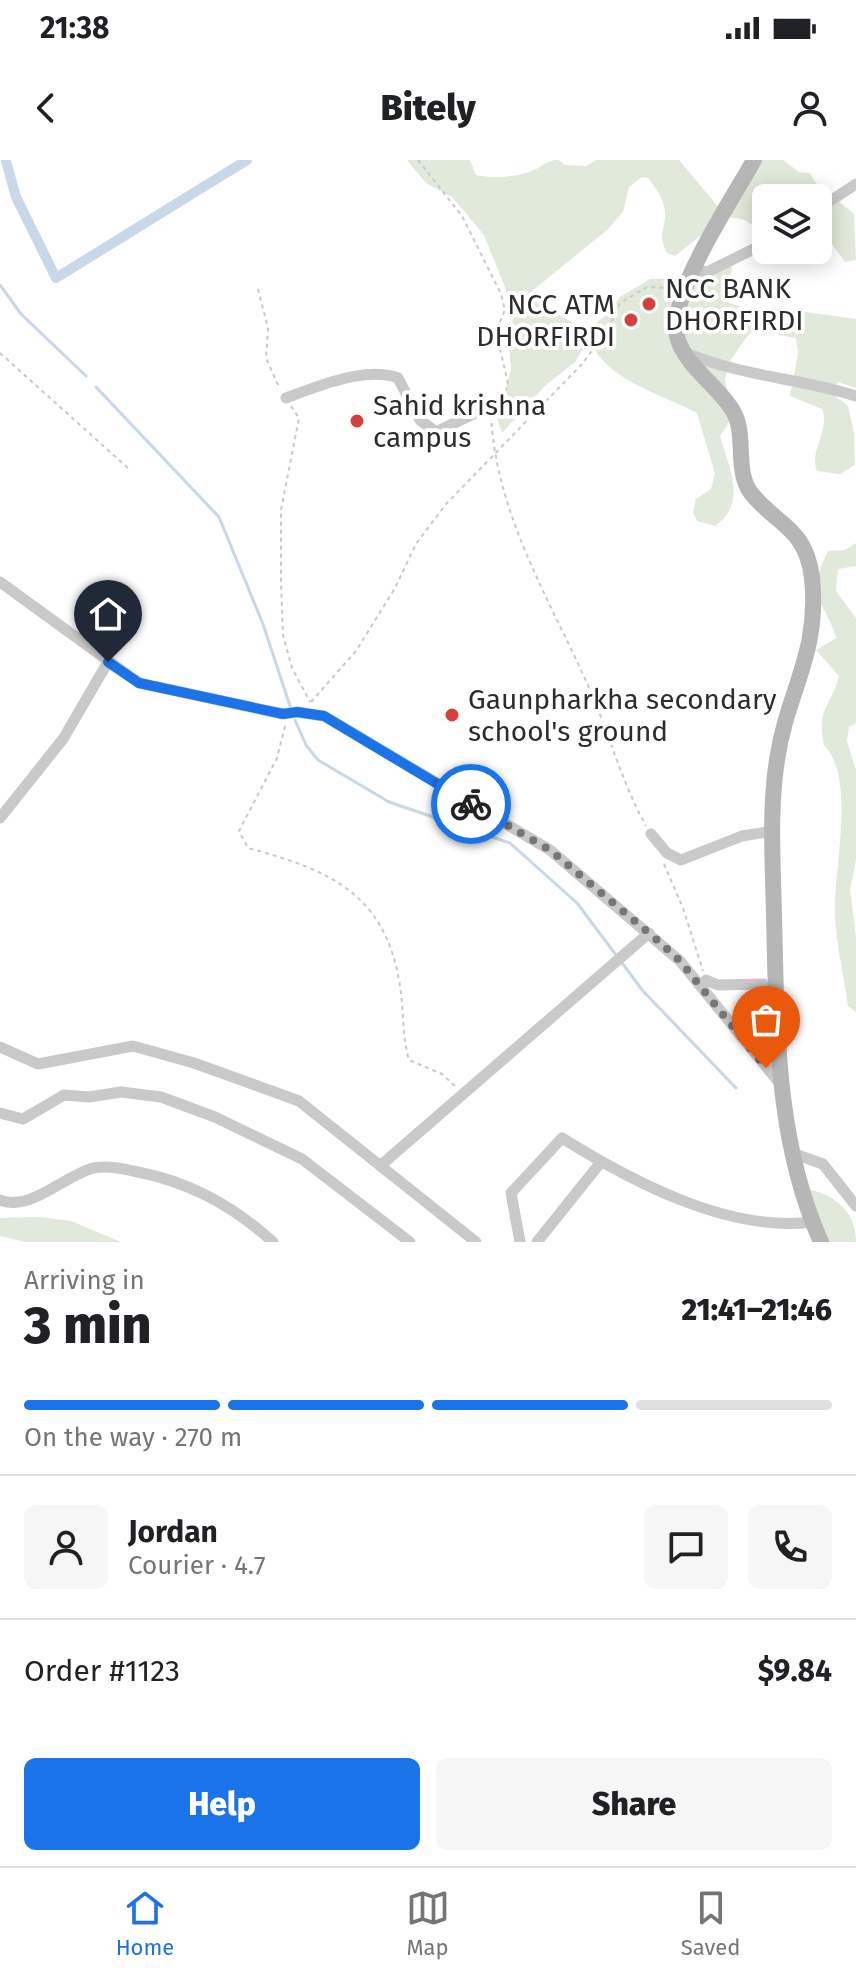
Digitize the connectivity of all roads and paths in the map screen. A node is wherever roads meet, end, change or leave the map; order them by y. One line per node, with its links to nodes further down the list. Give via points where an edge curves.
1 (418, 160): 13 (path, via 462,216 501,294 505,310 496,331 508,384)
2 (754, 160): 6 (street)
3 (856, 184): 4 (street)
4 (832, 200)
5 (752, 250): 6 (street, via 707,272)
6 (695, 266): 8 (street)
7 (258, 289): 12 (path, via 268,328 266,358)
8 (682, 290): 9 (street, via 676,329); 14 (path, via 647,287 620,303 582,364)
9 (683, 352): 11 (street, via 716,366); 20 (street, via 733,412 748,490 787,523 803,547 811,574 811,647 780,736)
10 (0, 353): 15 (path)
11 (856, 396)
12 (286, 398): 13 (street, via 383,372 398,378 420,420 436,432); 14 (path, via 299,418 281,510 283,635 310,703 356,651 416,544)
13 (502, 400): 14 (path, via 491,412)
14 (495, 451): 21 (path, via 535,580)
15 (129, 469)
16 (0, 582): 17 (street)
17 (108, 662): 18 (street, via 139,683); 19 (street, via 63,739)
18 (283, 714): 23 (street, via 324,716 550,850); 28 (path, via 286,733 239,831 248,848 303,862 335,879 362,903 386,931 400,985 409,1060 442,1074)
19 (0, 818)
20 (773, 831): 21 (street, via 742,836 681,860); 25 (street)
21 (651, 834)
22 (661, 857): 24 (path)
23 (649, 933): 27 (street, via 680,961); 28 (street)
24 (706, 980): 25 (street, via 718,985 763,984 766,996)
25 (776, 1001): 27 (street)
26 (0, 1047): 32 (street, via 38,1064 133,1046 194,1063 299,1101)
27 (781, 1085): 30 (street)
28 (465, 1094): 32 (street)
29 (0, 1113): 37 (street, via 23,1119 64,1095 121,1092 161,1097 302,1159)
30 (792, 1153): 34 (street, via 823,1164); 35 (street)
31 (601, 1162): 35 (street, via 729,1217 780,1226); 39 (street, via 562,1138 511,1193); 40 (street)
32 (380, 1166): 38 (street)
33 (0, 1200): 36 (street, via 11,1204 37,1196 93,1167 122,1169 164,1176 203,1192)
34 (856, 1206)
35 (812, 1222): 41 (street)
36 (273, 1242)
37 (410, 1242)
38 (476, 1242)
39 (520, 1242)
40 (537, 1242)
41 (821, 1242)

